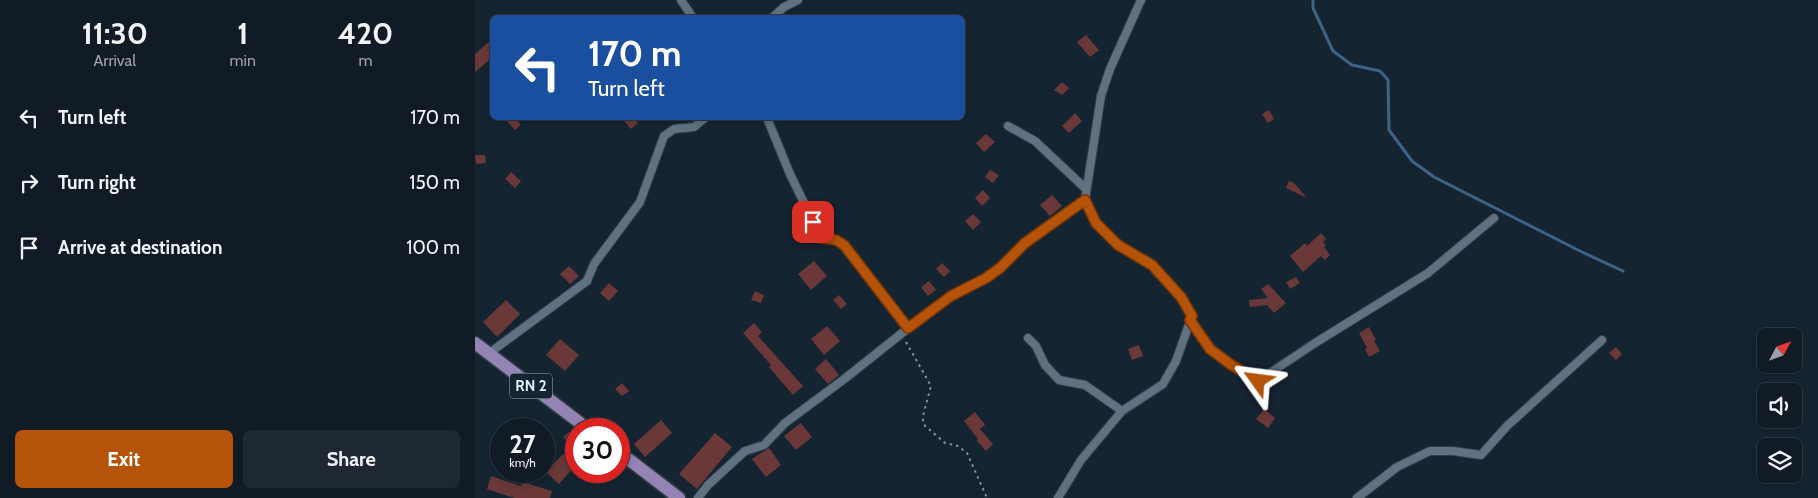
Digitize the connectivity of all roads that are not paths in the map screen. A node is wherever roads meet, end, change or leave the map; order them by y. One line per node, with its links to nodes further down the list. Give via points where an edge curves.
1 (681, 0): 4 (street)
2 (798, 0): 5 (street)
3 (1141, 0): 9 (street, via 1101,96)
4 (691, 15)
5 (775, 15)
6 (703, 120): 17 (street, via 694,127 674,128 664,136 640,202 594,264 587,281)
7 (768, 120): 13 (street, via 821,238 844,245)
8 (1008, 126): 9 (street, via 1035,141)
9 (1086, 189): 10 (street)
10 (1085, 200): 12 (street, via 1096,223 1118,245 1152,265 1181,297 1192,316); 13 (street, via 1025,243 1000,268 951,296)
11 (1494, 218): 12 (street, via 1428,274 1258,381 1210,349)
12 (1190, 320): 18 (street, via 1176,361 1163,384)
13 (909, 327): 22 (street, via 785,423 764,445 745,451)
14 (1028, 338): 18 (street, via 1036,346 1045,366 1059,380 1085,385)
15 (1602, 340): 24 (street, via 1507,426 1481,455 1430,451 1397,467)
16 (475, 344): 17 (main road, RN 2)
17 (488, 354): 19 (main road, RN 2)
18 (1122, 411): 23 (street, via 1081,460)
19 (573, 418)
20 (630, 460): 21 (main road)
21 (679, 498)
22 (698, 498)
23 (1059, 498)
24 (1357, 498)

